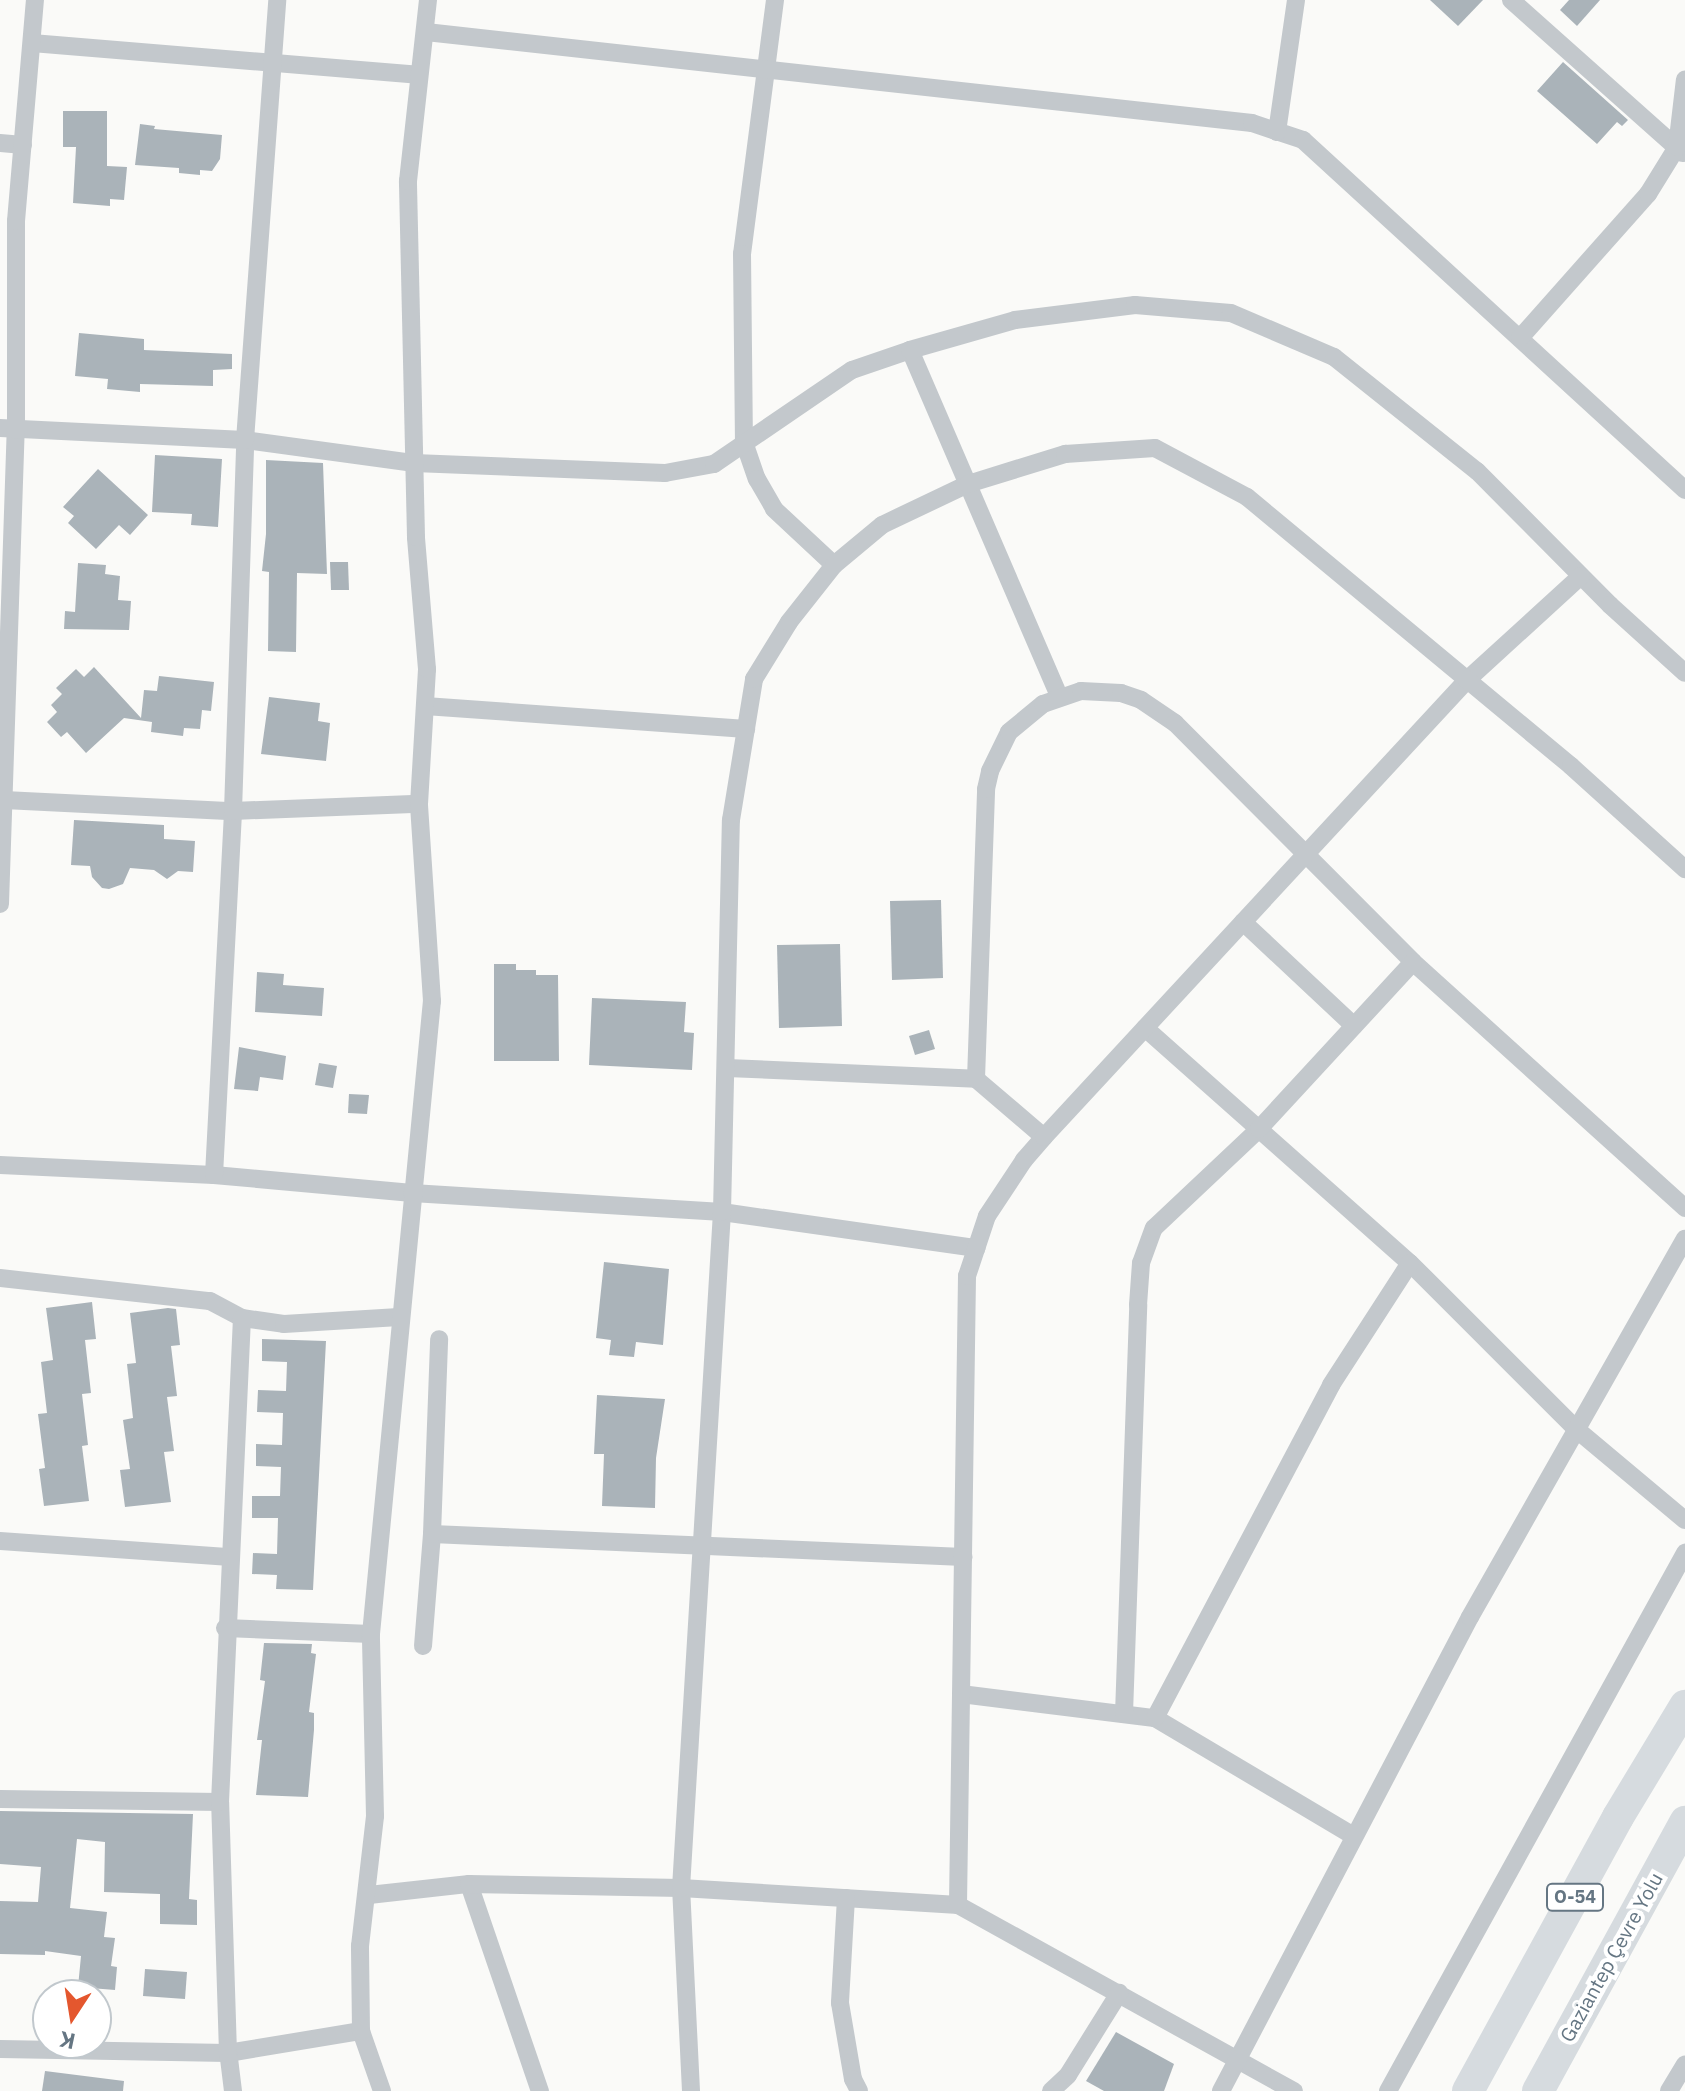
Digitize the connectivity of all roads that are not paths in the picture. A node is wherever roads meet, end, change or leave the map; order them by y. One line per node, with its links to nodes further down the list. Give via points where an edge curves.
1 (35, 0): 8 (street)
2 (277, 0): 9 (street)
3 (428, 0): 7 (street)
4 (775, 0): 10 (street)
5 (1296, 0): 13 (street)
6 (1511, 0): 16 (street)
7 (426, 32): 10 (street); 11 (street)
8 (32, 43): 9 (street); 15 (street)
9 (273, 61): 11 (street); 20 (street)
10 (766, 69): 13 (street, via 1252,123); 21 (street, via 742,254)
11 (418, 75): 22 (street, via 408,181)
12 (1685, 79): 16 (street)
13 (1277, 132): 17 (street, via 1303,140)
14 (0, 143): 15 (street)
15 (23, 145): 19 (street)
16 (1681, 151): 17 (street)
17 (1520, 338): 24 (street)
18 (910, 350): 21 (street, via 852,370); 23 (street); 26 (street, via 1015,320 1135,305 1231,313 1334,357 1477,471)
19 (8, 429): 20 (street); 27 (street)
20 (245, 440): 22 (street); 35 (street)
21 (744, 442): 22 (street, via 714,464 665,473); 25 (street, via 774,509)
22 (414, 463): 31 (street)
23 (968, 484): 25 (street, via 882,525); 29 (street, via 1065,454 1155,448 1247,497); 30 (street)
24 (1685, 490)
25 (834, 565): 32 (street, via 789,622 754,679)
26 (1581, 576): 28 (street); 29 (street)
27 (4, 669): 33 (street)
28 (1685, 673)
29 (1467, 680): 36 (street); 37 (street)
30 (1059, 696): 36 (street, via 1121,693 1159,709); 44 (street, via 1009,732 986,789)
31 (425, 706): 32 (street); 34 (street)
32 (746, 729): 43 (street, via 731,820)
33 (4, 800): 35 (street); 38 (street)
34 (419, 804): 35 (street); 49 (street, via 432,1001)
35 (233, 811): 48 (street)
36 (1305, 856): 39 (street); 40 (street)
37 (1685, 869)
38 (0, 904)
39 (1243, 922): 41 (street); 42 (street)
40 (1413, 962): 41 (street); 50 (street)
41 (1354, 1026): 45 (street)
42 (1145, 1028): 45 (street); 46 (street)
43 (727, 1068): 44 (street); 51 (street)
44 (976, 1079): 46 (street)
45 (1259, 1129): 54 (street); 72 (street, via 1154,1228 1141,1263)
46 (1044, 1137): 53 (street, via 987,1216)
47 (0, 1165): 48 (street)
48 (214, 1175): 49 (street)
49 (412, 1193): 51 (street); 56 (street)
50 (1685, 1208)
51 (722, 1212): 53 (street); 63 (street)
52 (1685, 1239): 59 (street)
53 (976, 1248): 66 (street, via 967,1276)
54 (1410, 1263): 59 (street); 73 (street, via 1331,1385)
55 (0, 1278): 57 (street, via 210,1301)
56 (399, 1317): 57 (street, via 284,1324); 68 (street)
57 (242, 1318): 65 (street)
58 (439, 1339): 61 (street)
59 (1576, 1429): 60 (street); 77 (street)
60 (1685, 1520)
61 (432, 1534): 63 (street); 69 (street)
62 (0, 1541): 65 (street)
63 (702, 1543): 66 (street); 79 (street)
64 (1685, 1553): 97 (street)
65 (230, 1557): 67 (street)
66 (964, 1557): 70 (street)
67 (225, 1628): 68 (street); 75 (street)
68 (371, 1634): 80 (street, via 375,1816)
69 (423, 1646)
70 (961, 1694): 72 (street); 82 (street)
71 (1685, 1706): 98 (highway, O-54)
72 (1124, 1714): 73 (street)
73 (1155, 1718): 77 (street)
74 (0, 1799): 75 (street)
75 (220, 1802): 86 (street)
76 (1685, 1822): 99 (highway, Gaziantep Çevre Yolu / O-54)
77 (1354, 1836): 87 (street)
78 (469, 1884): 79 (street); 80 (street); 91 (street)
79 (681, 1888): 81 (street); 92 (street)
80 (369, 1895): 84 (street, via 360,1946)
81 (846, 1898): 82 (street); 93 (street, via 840,2003)
82 (958, 1905): 83 (street)
83 (1119, 1993): 87 (street); 94 (street, via 1068,2075)
84 (361, 2031): 86 (street); 90 (street)
85 (0, 2049): 86 (street)
86 (228, 2053): 89 (street)
87 (1238, 2058): 95 (street); 96 (street)
88 (1685, 2064): 100 (street)
89 (233, 2091)
90 (382, 2091)
91 (540, 2091)
92 (691, 2091)
93 (859, 2091)
94 (1051, 2091)
95 (1221, 2091)
96 (1294, 2091)
97 (1388, 2091)
98 (1468, 2091)
99 (1538, 2091)
100 (1669, 2091)

